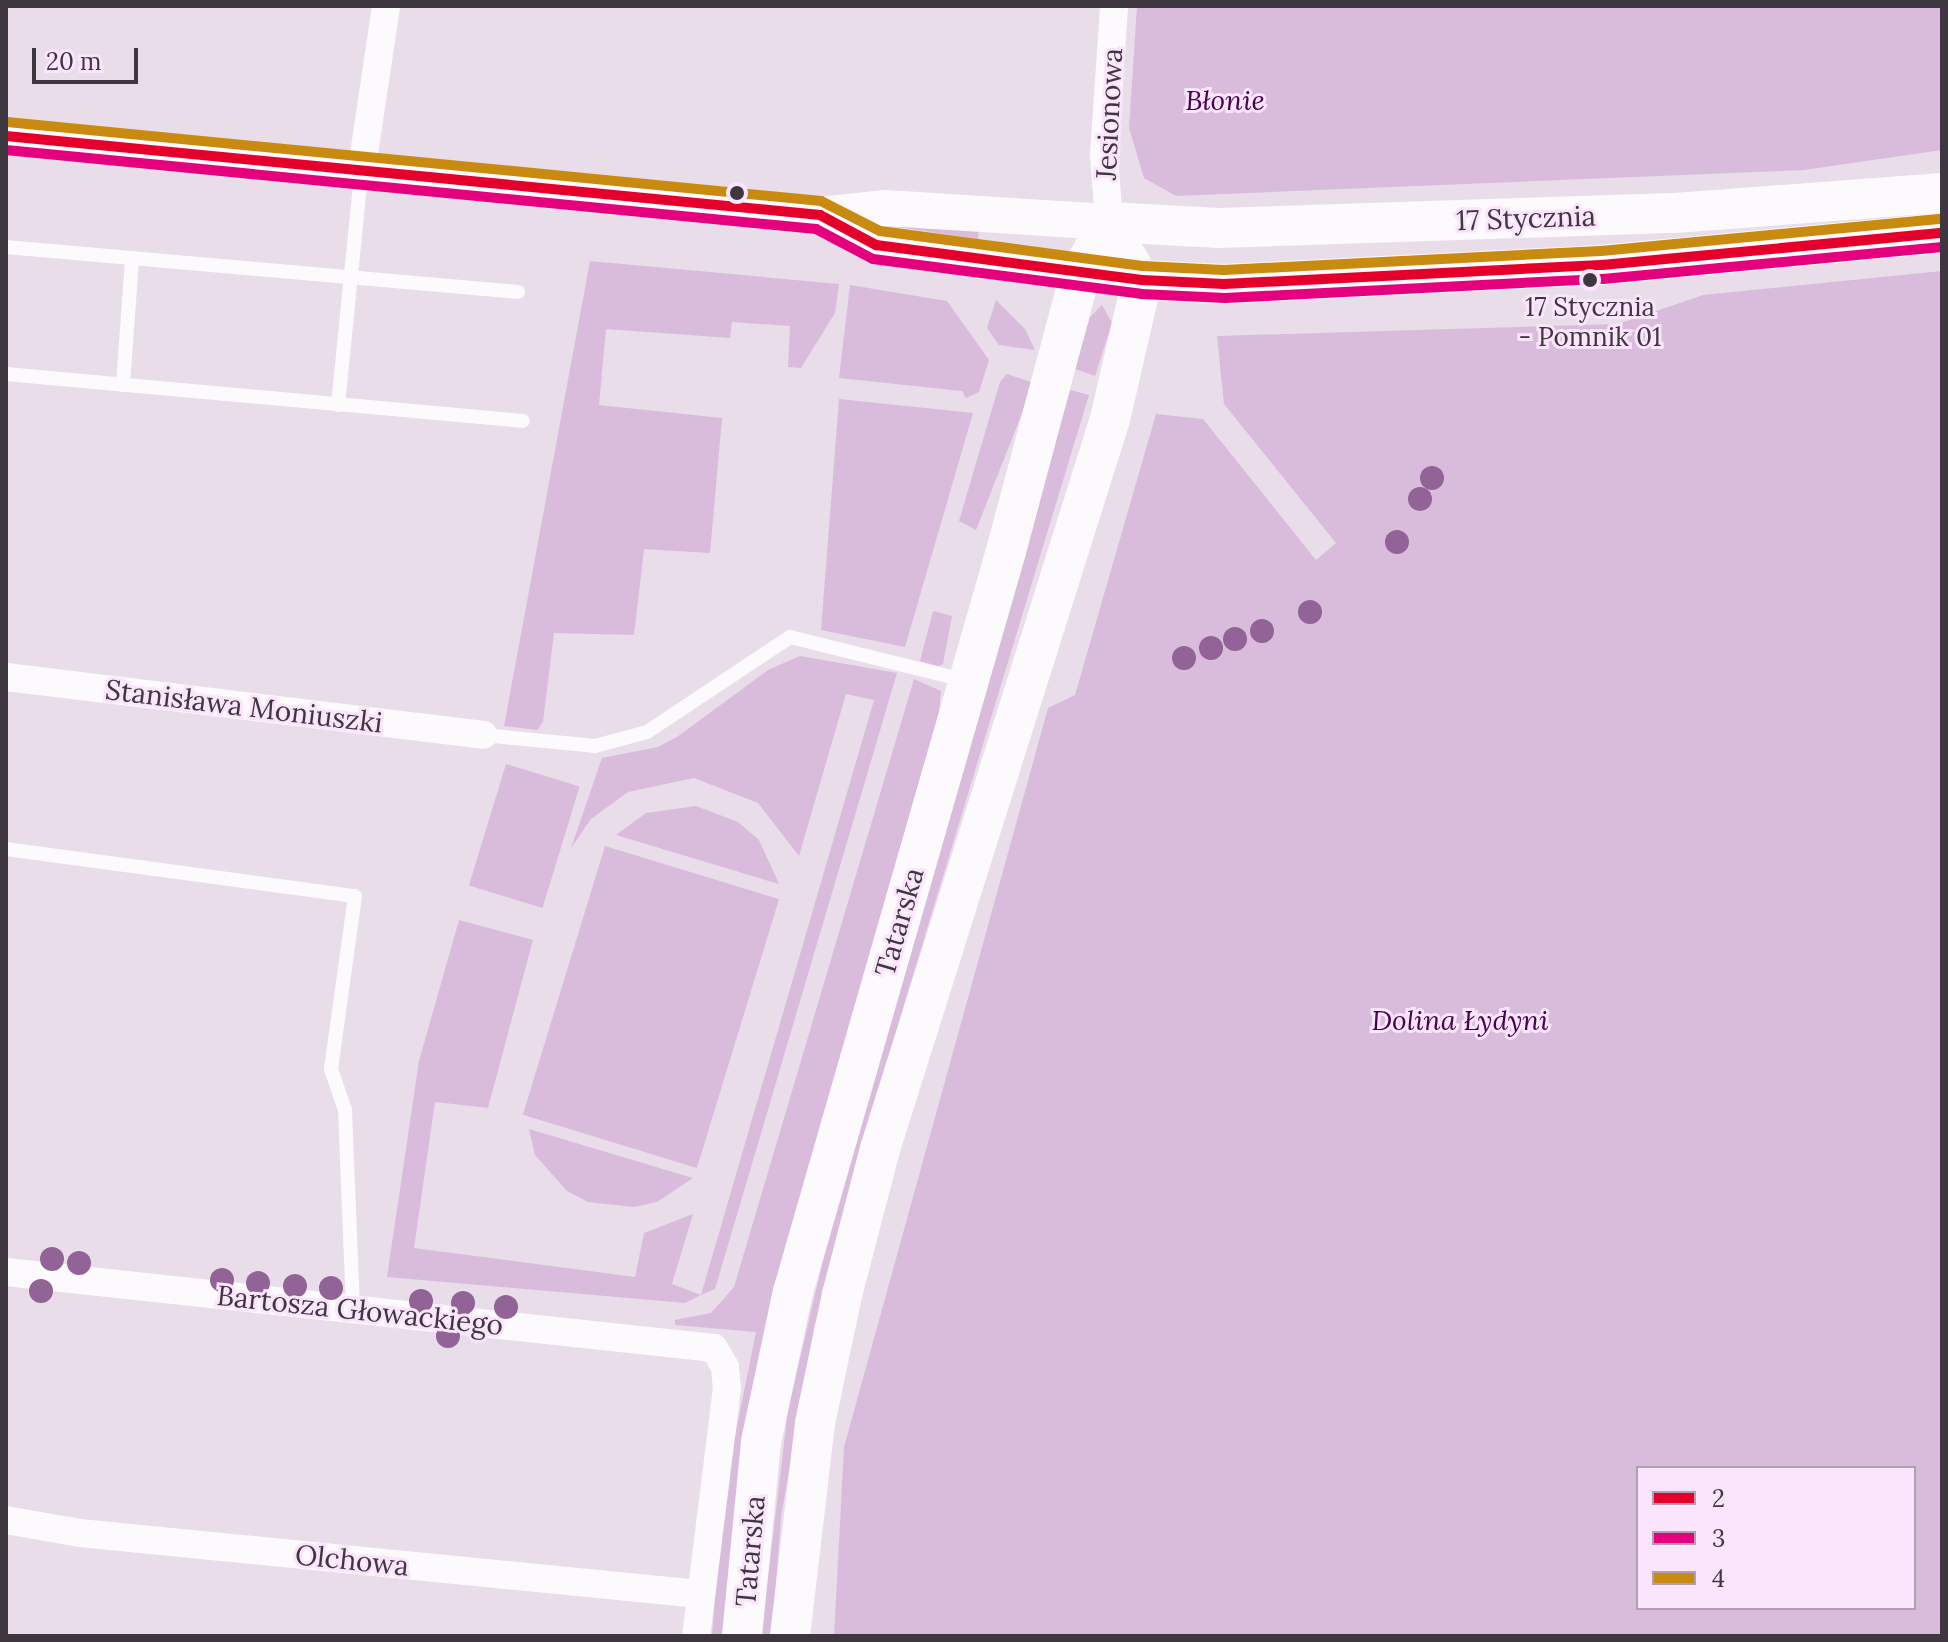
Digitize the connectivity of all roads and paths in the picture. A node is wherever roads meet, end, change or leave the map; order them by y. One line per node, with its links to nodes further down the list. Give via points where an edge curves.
1 (386, 6): 4 (street)
2 (1114, 6): 7 (street, Jesionowa, via 1104,154)
3 (6, 136): 4 (street, 17 Stycznia)
4 (361, 174): 6 (street, 17 Stycznia); 12 (lane)
5 (1942, 193): 7 (main road, 17 Stycznia, via 1675,213 1219,228)
6 (820, 215): 7 (street, 17 Stycznia, via 886,208); 11 (street, 17 Stycznia, via 876,245)
7 (1109, 222): 11 (main road, Tatarska); 13 (street)
8 (1942, 233): 13 (main road, 17 Stycznia, via 1602,265 1224,284)
9 (6, 247): 10 (lane)
10 (132, 258): 12 (lane); 16 (lane)
11 (1081, 272): 13 (street, 17 Stycznia); 20 (main road, Tatarska)
12 (351, 278): 14 (lane); 17 (lane)
13 (1142, 280): 30 (main road, Tatarska, via 1110,419 880,1149 842,1295 815,1423)
14 (518, 292)
15 (6, 374): 16 (lane)
16 (123, 385): 17 (lane)
17 (338, 405): 18 (lane)
18 (523, 421)
19 (6, 677): 21 (street, Stanisława Moniuszki)
20 (969, 681): 21 (lane, via 790,637 647,732 595,746); 29 (main road, Tatarska, via 793,1292 761,1442)
21 (483, 735)
22 (6, 849): 24 (lane, via 355,896 331,1069 345,1110)
23 (6, 1272): 24 (street, Bartosza Głowackiego)
24 (353, 1308): 25 (street, Bartosza Głowackiego)
25 (714, 1348): 27 (street, Tatarska, via 725,1367 727,1388)
26 (6, 1520): 27 (street, Olchowa, via 80,1533)
27 (699, 1594): 28 (street, Tatarska)
28 (696, 1636)
29 (742, 1636)
30 (790, 1636)

